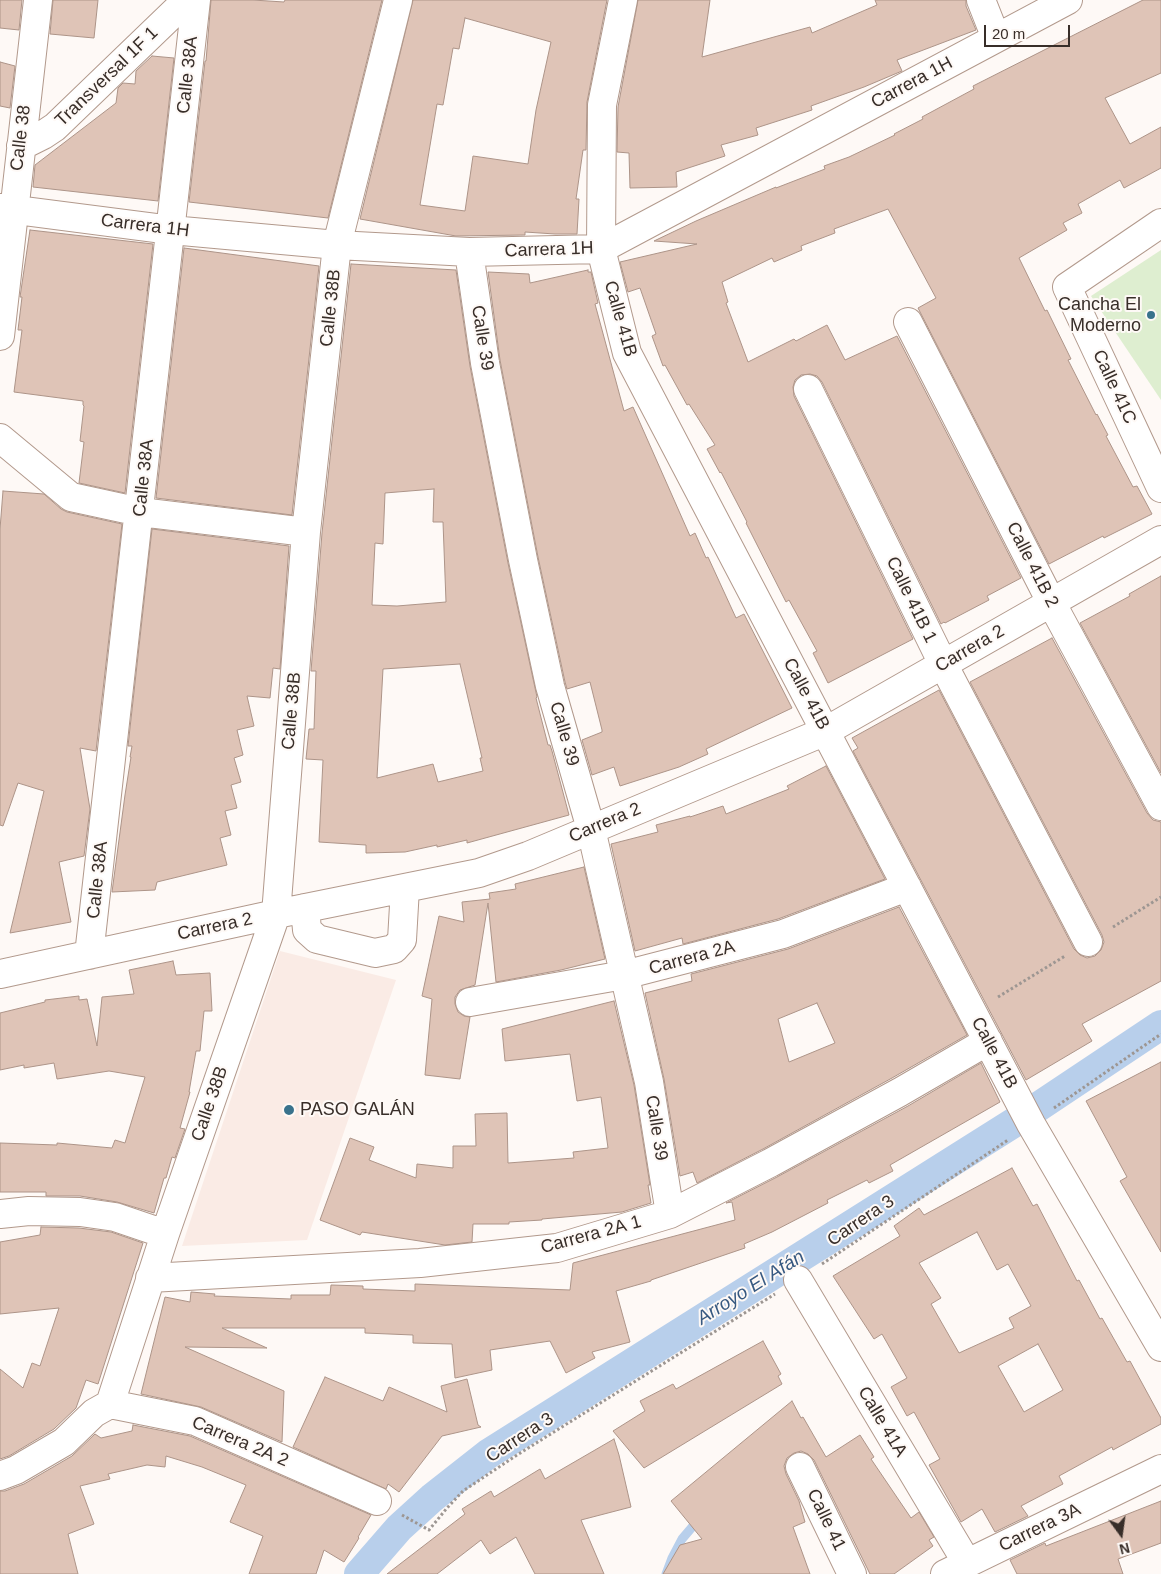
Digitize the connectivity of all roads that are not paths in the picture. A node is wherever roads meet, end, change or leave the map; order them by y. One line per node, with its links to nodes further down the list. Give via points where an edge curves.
1 (38, 0): 9 (street, Calle 38)
2 (187, 0): 9 (street, Transversal 1F 1, via 56,127)
3 (196, 0): 12 (street, Calle 38A)
4 (398, 0): 13 (street, Calle 38B)
5 (623, 0): 14 (street, Calle 41B, via 602,105)
6 (981, 0): 8 (street)
7 (1068, 0): 8 (street, Carrera 1H)
8 (996, 38): 14 (street, Carrera 1H)
9 (20, 146): 10 (street, Calle 38)
10 (7, 209): 12 (street, Carrera 1H); 17 (street, Calle 38)
11 (1161, 223): 20 (street, Calle 41C, via 1067,287)
12 (171, 230): 13 (street, Carrera 1H); 21 (street, Calle 38A)
13 (337, 245): 15 (street, Carrera 1H); 22 (street, Calle 38B)
14 (601, 250): 15 (street, Carrera 1H); 26 (street, Calle 41B, via 626,353)
15 (469, 252): 28 (street, Calle 39, via 485,363 550,686)
16 (908, 322): 24 (street, Calle 41B 2)
17 (0, 336)
18 (808, 389): 25 (street, Calle 41B 1)
19 (0, 438): 21 (street, via 71,497)
20 (1161, 488)
21 (140, 512): 22 (street); 34 (street, Calle 38A)
22 (306, 532): 32 (street, Calle 38B)
23 (1161, 540): 24 (street, Carrera 2)
24 (1051, 602): 25 (street, Carrera 2); 27 (street, Calle 41B 2)
25 (943, 664): 26 (street, Carrera 2); 33 (street, Calle 41B 1)
26 (826, 731): 28 (street, Carrera 2); 29 (street, Calle 41B)
27 (1161, 806)
28 (592, 829): 30 (street, Carrera 2, via 479,873); 36 (street, Calle 39)
29 (907, 887): 36 (street, Carrera 2A, via 783,934); 38 (street, Calle 41B)
30 (405, 888): 31 (street, Carrera 2); 31 (street, via 402,940 394,949 375,953 317,939 307,930)
31 (305, 908): 32 (street, Carrera 2)
32 (276, 914): 34 (street, Carrera 2); 41 (street, Calle 38B)
33 (1088, 942)
34 (90, 955): 35 (street, Carrera 2)
35 (0, 974)
36 (624, 975): 37 (street, Carrera 2A); 40 (street, Calle 39, via 649,1082)
37 (470, 1002)
38 (988, 1041): 40 (street, Carrera 2A 1, via 770,1163); 44 (street, Calle 41B, via 1031,1124)
39 (0, 1214): 41 (street, via 80,1212 115,1217)
40 (670, 1214): 42 (street, Carrera 2A 1, via 557,1248 420,1263)
41 (165, 1234): 42 (street, Calle 38B)
42 (150, 1278): 45 (street, Calle 38B)
43 (798, 1280): 50 (street, Calle 41A)
44 (1161, 1347)
45 (110, 1404): 48 (street, via 94,1413 64,1442); 49 (street, Carrera 2A 2, via 194,1421)
46 (800, 1467): 51 (street, Calle 41)
47 (1161, 1469): 50 (street, Carrera 3A)
48 (0, 1476)
49 (377, 1501)
50 (956, 1569)
51 (852, 1574)

